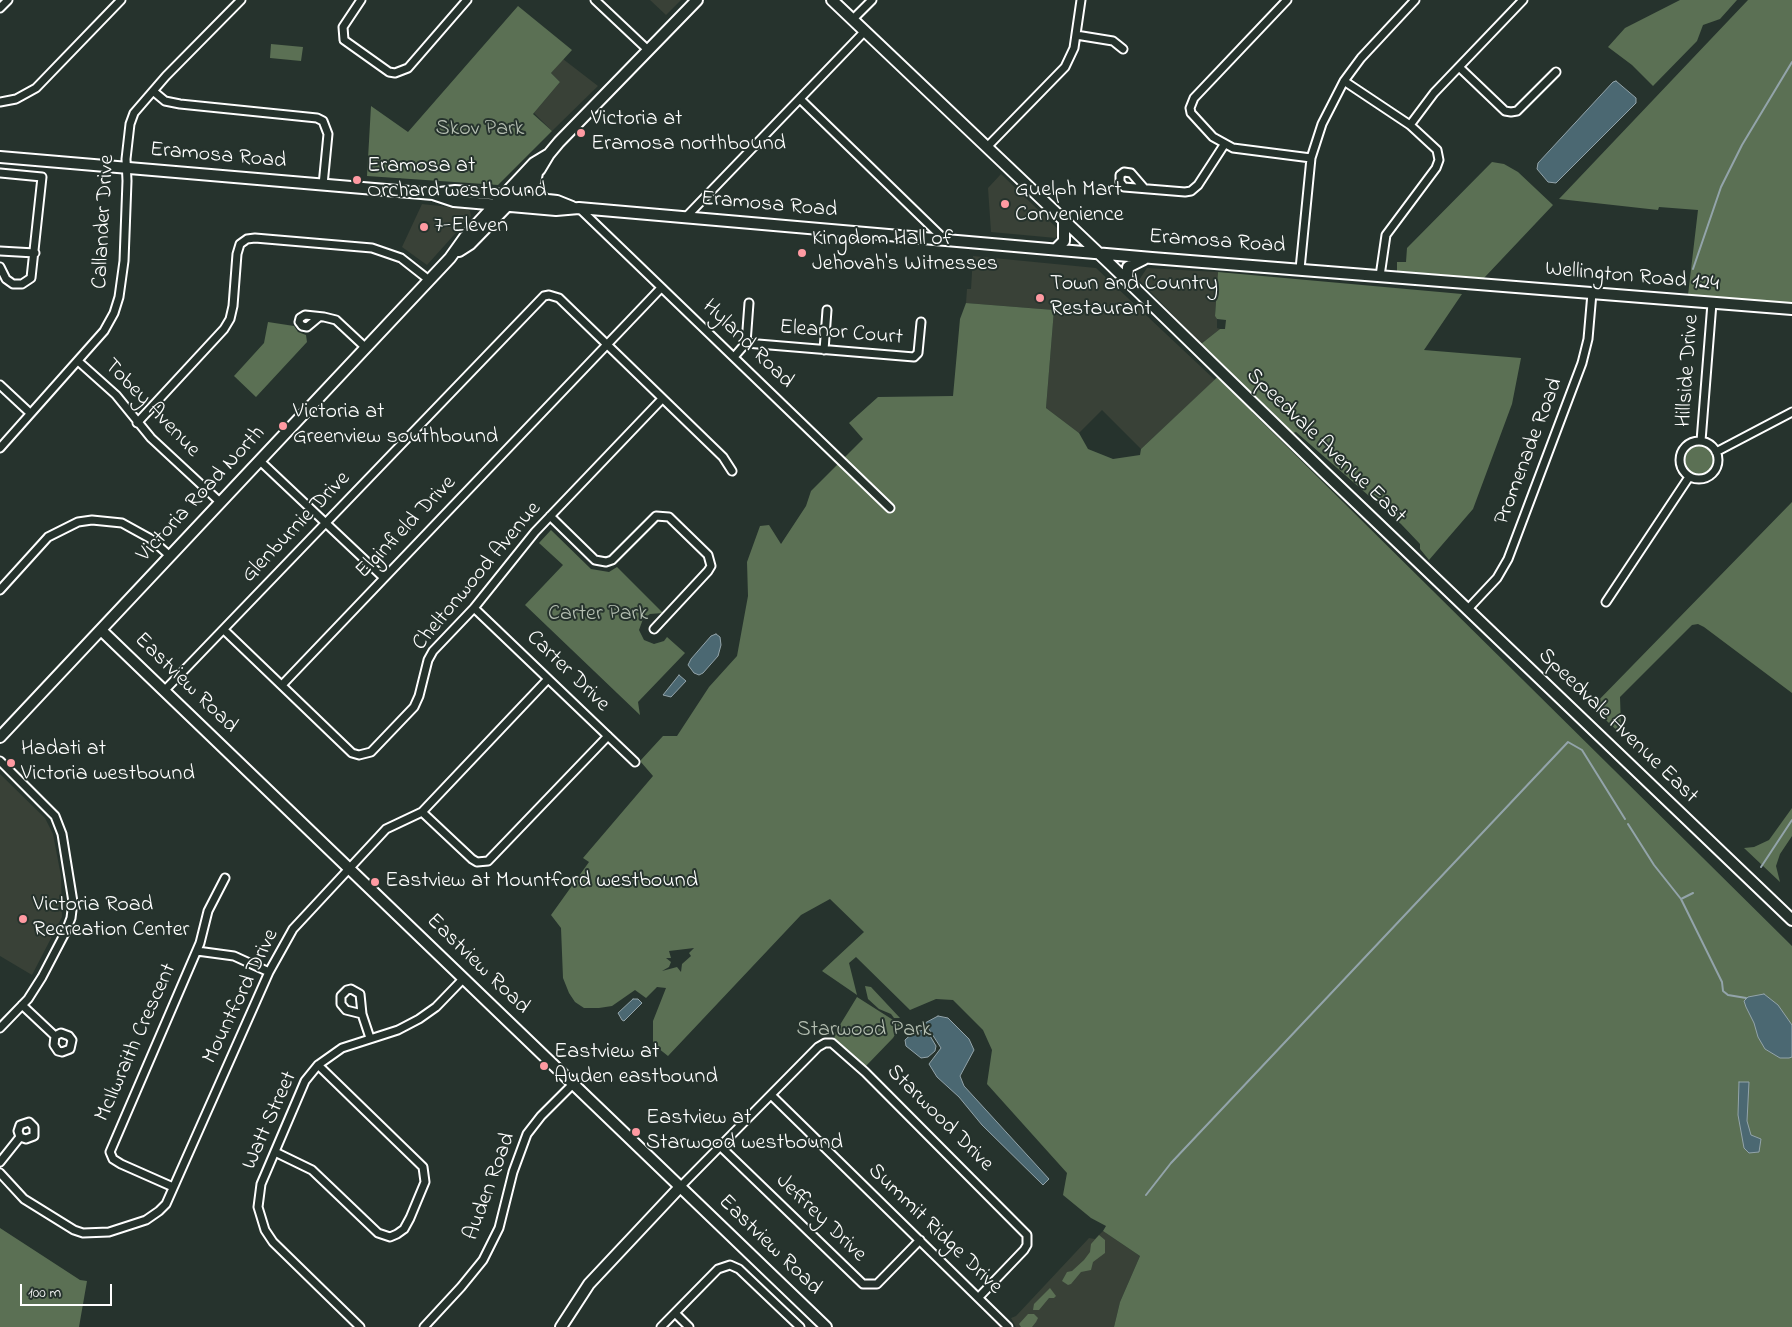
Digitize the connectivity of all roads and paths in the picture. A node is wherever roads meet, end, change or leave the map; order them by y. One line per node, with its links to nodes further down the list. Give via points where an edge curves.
1 (8, 0): 14 (street)
2 (120, 0): 25 (street, via 36,88 16,99)
3 (241, 0): 23 (street, Callander Drive)
4 (361, 0): 5 (street, via 343,27 344,40 395,73 408,68)
5 (466, 0)
6 (595, 0): 19 (street)
7 (697, 0): 19 (main road, Victoria Road North)
8 (832, 0): 15 (main road, Speedvale Avenue East)
9 (872, 0): 15 (street)
10 (1081, 0): 17 (street)
11 (1287, 0): 27 (street, via 1191,102 1193,118)
12 (1415, 0): 22 (street)
13 (1524, 0): 20 (street)
14 (0, 8)
15 (853, 20): 16 (main road, Speedvale Avenue East)
16 (865, 31): 24 (street); 28 (main road, Speedvale Avenue East)
17 (1076, 35): 18 (street, via 1113,41); 28 (street, via 1065,67)
18 (1123, 49)
19 (648, 50): 29 (main road, Victoria Road North)
20 (1459, 67): 21 (street, via 1505,111 1511,112 1517,111); 26 (street)
21 (1556, 72)
22 (1344, 81): 26 (street); 31 (street, via 1322,124)
23 (153, 91): 32 (street, Callander Drive, via 131,118); 35 (street, via 165,100 180,104 317,118 327,127 328,134)
24 (800, 100): 45 (street); 48 (street)
25 (0, 102)
26 (1410, 125): 57 (street, via 1438,150 1439,160 1386,235)
27 (1224, 145): 31 (street, via 1242,151); 36 (street, via 1194,189 1185,192)
28 (987, 148): 46 (main road, Speedvale Avenue East)
29 (549, 154): 34 (main road, Victoria Road North); 38 (main road, Victoria Road North, via 534,163)
30 (0, 157): 32 (main road, Eramosa Road)
31 (1311, 158): 56 (street)
32 (127, 168): 35 (main road, Eramosa Road); 74 (street, Callander Drive, via 124,261 119,297 104,331)
33 (0, 173): 51 (street, via 42,177)
34 (536, 173): 39 (main road, Victoria Road North); 40 (main road, via 534,187)
35 (323, 185): 37 (main road, Eramosa Road)
36 (1144, 188)
37 (433, 194): 38 (main road, Eramosa Road, via 455,191); 41 (main road, Eramosa Road)
38 (504, 195): 39 (main road, Eramosa Road); 42 (main road, Victoria Road North)
39 (515, 196): 40 (main road, Eramosa Road); 43 (main road, Victoria Road North)
40 (545, 199): 44 (main road, Eramosa Road)
41 (466, 202): 42 (main road, Eramosa Road); 47 (main road, via 476,212)
42 (495, 205): 43 (main road, Eramosa Road); 47 (main road, Victoria Road North)
43 (507, 206): 44 (main road, Eramosa Road, via 556,210); 53 (main road, Victoria Road North, via 470,244)
44 (576, 208): 45 (main road, Eramosa Road); 61 (street, Hyland Road)
45 (686, 217): 48 (main road, Eramosa Road)
46 (1064, 221): 49 (main road, via 1064,241); 52 (main road, Speedvale Avenue East)
47 (476, 226): 53 (main road, Victoria Road North)
48 (945, 240): 49 (main road, Eramosa Road)
49 (1056, 249): 52 (main road, Eramosa Road)
50 (0, 251): 51 (street)
51 (36, 253): 55 (street, via 33,273 27,282 10,283)
52 (1098, 253): 54 (main road, Eramosa Road); 59 (main road, Speedvale Avenue East)
53 (452, 256): 58 (main road, Victoria Road North)
54 (1152, 258): 56 (main road, Eramosa Road); 59 (main road, via 1132,263 1126,273)
55 (0, 267)
56 (1300, 269): 57 (main road, Eramosa Road)
57 (1380, 276): 60 (main road, Eramosa Road)
58 (429, 280): 71 (main road, Victoria Road North); 79 (street, via 388,252 353,246 247,239 240,244 237,254 230,319 224,329)
59 (1127, 280): 95 (main road, Speedvale Avenue East)
60 (1469, 283): 62 (main road, Wellington Road 124)
61 (661, 288): 70 (street, Elginfield Drive); 73 (street, Hyland Road)
62 (1592, 293): 64 (main road, Wellington Road 124); 95 (street, Promenade Road, via 1588,339 1582,363 1508,559 1498,578)
63 (749, 303): 69 (street)
64 (1712, 303): 65 (main road, Wellington Road 124); 80 (street, Hillside Drive)
65 (1792, 309)
66 (827, 310): 72 (street)
67 (319, 317): 71 (street, via 336,320)
68 (921, 322): 72 (street, Eleanor Court, via 918,353 914,357)
69 (746, 343): 72 (street, Eleanor Court); 73 (street, Eleanor Court)
70 (607, 345): 76 (street, Glenburnie Drive); 89 (street, Glenburnie Drive, via 559,298 549,295 540,298); 91 (street, Elginfield Drive)
71 (366, 348): 83 (main road, Victoria Road North)
72 (824, 350)
73 (734, 357): 87 (street, Hyland Road)
74 (78, 361): 78 (street, Callander Drive); 79 (street, Tobey Avenue, via 116,395)
75 (0, 385): 78 (street)
76 (662, 399): 84 (street, Glenburnie Drive, via 723,457); 88 (street, Cheltonwood Avenue)
77 (1792, 412): 82 (street)
78 (30, 414): 81 (street, Callander Drive)
79 (137, 422): 86 (street, Tobey Avenue)
80 (1702, 441): 82 (street); 85 (street, via 1682,450 1680,464)
81 (0, 448)
82 (1716, 452): 85 (street, via 1717,464 1711,475 1699,479)
83 (260, 461): 86 (main road, Victoria Road North); 89 (street)
84 (732, 471)
85 (1688, 477): 93 (street)
86 (221, 503): 90 (main road, Victoria Road North)
87 (890, 508)
88 (550, 516): 94 (street, Cheltonwood Avenue); 96 (street, via 595,560 612,560 656,516 669,517 708,555 711,566 708,571)
89 (326, 523): 91 (street); 98 (street, Glenburnie Drive)
90 (170, 556): 92 (street, via 150,538 122,523 78,522 48,537); 97 (main road, Victoria Road North)
91 (384, 578): 100 (street, Elginfield Drive)
92 (0, 590)
93 (1606, 602)
94 (474, 608): 99 (street, Carter Drive); 100 (street, Cheltonwood Avenue, via 428,660 414,707 366,755 352,753)
95 (1467, 610): 109 (main road, Speedvale Avenue East)
96 (654, 629)
97 (101, 630): 101 (main road, Eastview Road); 103 (main road, Victoria Road North)
98 (224, 630): 100 (street, Cheltonwood Avenue); 101 (street, Glenburnie Drive)
99 (548, 679): 102 (street, Carter Drive); 106 (street, Mountford Drive)
100 (282, 685)
101 (164, 691): 107 (main road, Eastview Road)
102 (608, 736): 105 (street, Carter Drive); 106 (street, via 488,861 472,859)
103 (0, 737)
104 (0, 762): 113 (street, via 55,816 62,834 73,902 66,931 33,992)
105 (635, 762)
106 (422, 812): 107 (street, Mountford Drive, via 386,829)
107 (349, 868): 111 (street, Mountford Drive, via 293,929); 112 (main road, Eastview Road)
108 (225, 878): 110 (street, via 208,911)
109 (1792, 920)
110 (197, 950): 111 (street, McIlwraith Crescent, via 234,956); 126 (street, McIlwraith Crescent, via 110,1152 112,1159 120,1164)
111 (269, 972): 126 (street, Mountford Drive)
112 (464, 978): 117 (street, Watt Street, via 436,1007 419,1019 398,1030); 119 (main road, Eastview Road)
113 (22, 1005): 115 (street); 116 (street)
114 (362, 1014): 117 (street)
115 (0, 1028)
116 (55, 1036)
117 (370, 1038): 118 (street, Watt Street, via 328,1055)
118 (318, 1065): 123 (street, Watt Street, via 305,1081); 123 (street, via 423,1167 425,1182 410,1218 397,1234 383,1236 312,1170)
119 (574, 1083): 127 (main road, Eastview Road); 132 (street, Auden Road, via 528,1134 513,1172 499,1228 483,1260)
120 (771, 1095): 122 (street, Starwood Drive); 128 (street, Summit Ridge Drive); 129 (street, Starwood Drive, via 825,1043 836,1045 864,1072 1027,1235 1024,1250)
121 (20, 1138): 124 (street)
122 (721, 1147): 127 (street, Starwood Drive); 128 (street, Jeffrey Drive, via 863,1284 877,1284)
123 (274, 1152): 131 (street, Watt Street, via 258,1196 262,1226 273,1242)
124 (0, 1162)
125 (0, 1173): 126 (street, Mountford Drive, via 24,1199 74,1230 89,1234 109,1232 153,1216 166,1204)
126 (174, 1187)
127 (680, 1187): 133 (main road, Starwood Drive, via 589,1284); 137 (main road, Eastview Road)
128 (920, 1240): 129 (street, Summit Ridge Drive)
129 (978, 1297): 138 (street, Summit Ridge Drive)
130 (675, 1313): 134 (street); 135 (street); 136 (street, via 718,1269 730,1265 739,1269)
131 (360, 1327)
132 (424, 1327)
133 (561, 1327)
134 (661, 1327)
135 (689, 1327)
136 (800, 1327)
137 (826, 1327)
138 (1008, 1327)

